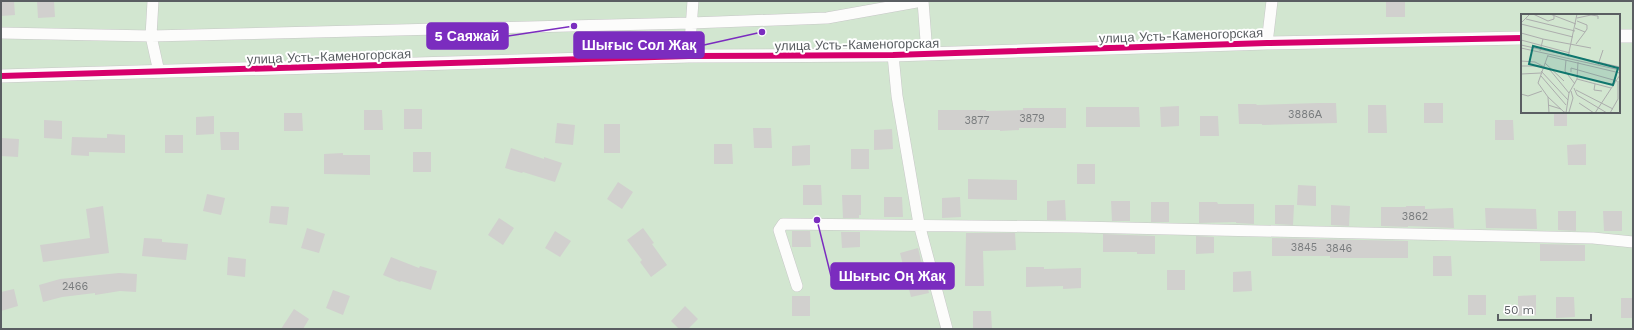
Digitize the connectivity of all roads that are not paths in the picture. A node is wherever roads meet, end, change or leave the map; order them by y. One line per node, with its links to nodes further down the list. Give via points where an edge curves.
1 (153, 1): 7 (street)
2 (693, 1): 5 (street)
3 (923, 1): 5 (street, via 827,18); 12 (street)
4 (1272, 1): 11 (street)
5 (691, 23): 7 (street); 14 (street)
6 (1, 33): 7 (street)
7 (151, 36): 15 (street)
8 (1620, 36): 9 (street)
9 (1633, 36)
10 (1521, 38): 11 (street, улица Усть-Каменогорская)
11 (1267, 43): 12 (street, улица Усть-Каменогорская)
12 (927, 54): 13 (street, улица Усть-Каменогорская)
13 (893, 55): 14 (street, улица Усть-Каменогорская); 17 (street, via 897,96)
14 (689, 56): 15 (street, улица Усть-Каменогорская)
15 (158, 72): 16 (street, улица Усть-Каменогорская)
16 (1, 76)
17 (920, 224): 18 (street, via 1593,238); 19 (street, via 783,224 779,230); 20 (street)
18 (1633, 242)
19 (797, 286)
20 (947, 329)

